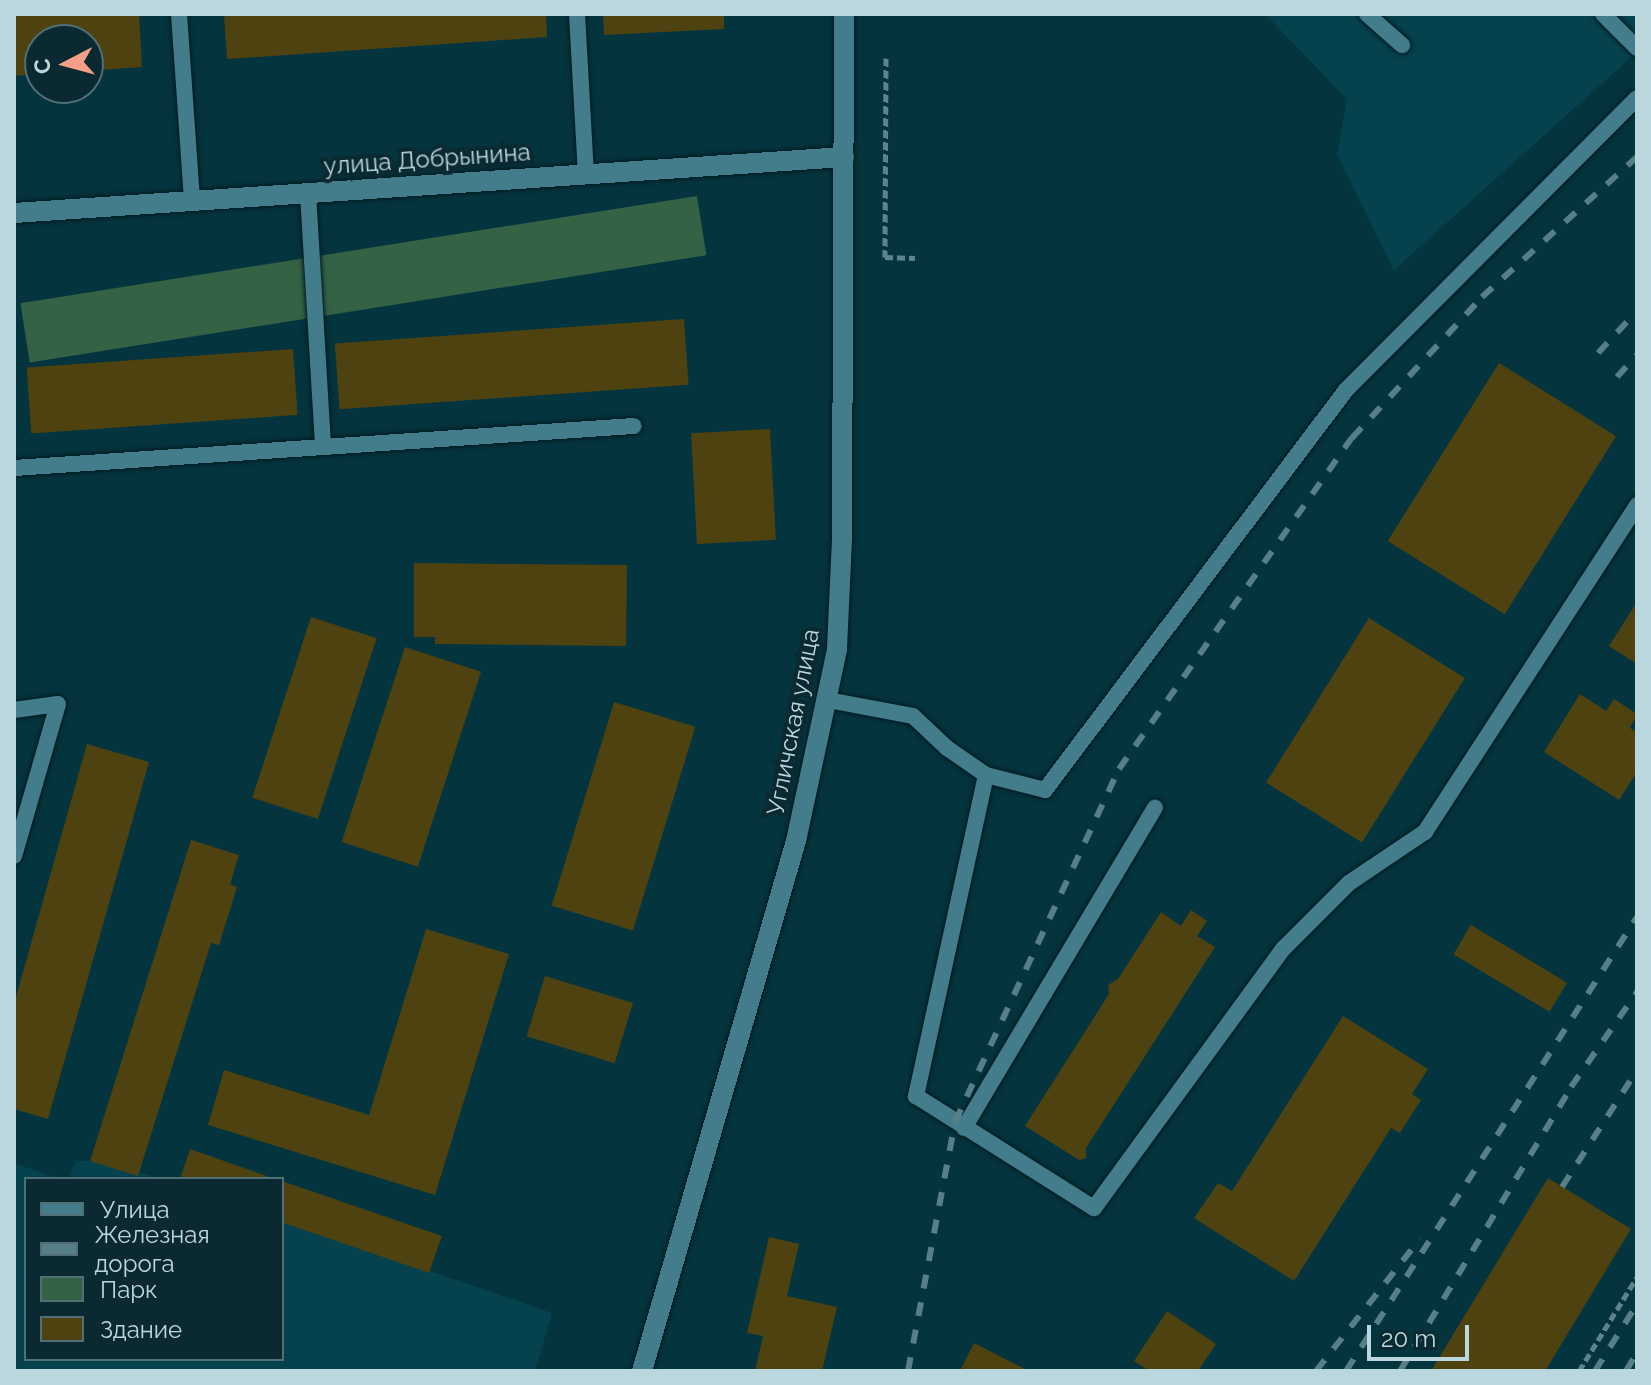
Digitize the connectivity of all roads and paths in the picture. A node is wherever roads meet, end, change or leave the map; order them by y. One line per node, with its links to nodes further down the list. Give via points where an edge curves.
1 (179, 14): 13 (lane)
2 (577, 14): 11 (lane)
3 (844, 14): 10 (street, Угличская улица)
4 (1367, 14): 6 (lane)
5 (1603, 14): 7 (lane)
6 (1402, 45)
7 (1637, 48)
8 (886, 58): 15 (path, via 885,257)
9 (1637, 98): 22 (lane, via 1346,390 1045,790)
10 (844, 157): 11 (street, улица Добрынина); 20 (street, Угличская улица, via 841,598)
11 (586, 174): 12 (street, улица Добрынина)
12 (308, 193): 13 (street, улица Добрынина); 17 (lane)
13 (192, 201): 14 (street, улица Добрынина)
14 (14, 213)
15 (915, 258)
16 (634, 426): 17 (lane)
17 (323, 447): 18 (lane)
18 (14, 468)
19 (1637, 505): 25 (lane, via 1425,832 1349,883 1283,949 1094,1208)
20 (828, 700): 22 (lane, via 913,716); 27 (street, Угличская улица, via 796,841)
21 (14, 710): 24 (lane, via 58,704)
22 (986, 775): 25 (lane, via 916,1096)
23 (1155, 808): 25 (lane)
24 (14, 856)
25 (964, 1128)
26 (1637, 1277): 28 (path)
27 (642, 1371)
28 (1579, 1371)

